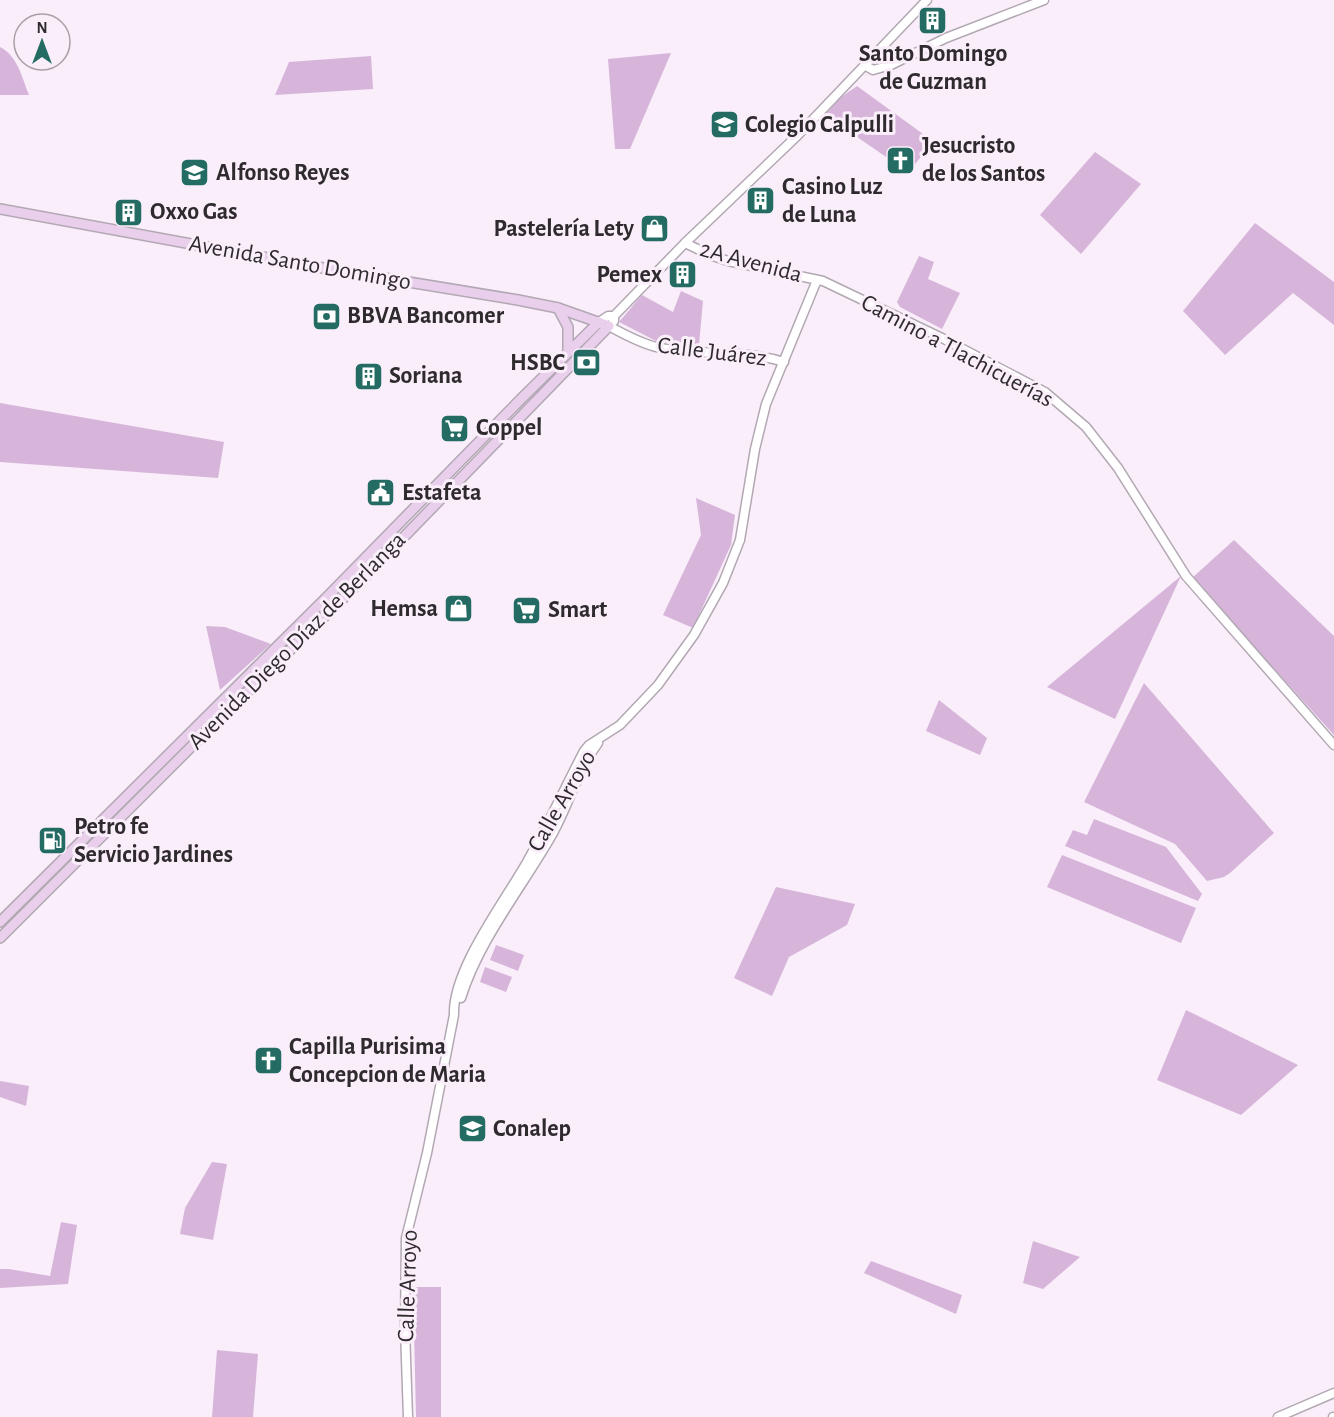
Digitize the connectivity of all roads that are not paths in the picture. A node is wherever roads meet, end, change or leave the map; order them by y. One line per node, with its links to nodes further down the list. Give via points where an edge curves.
1 (927, 0): 3 (street, Avenida Diego Díaz de Berlanga)
2 (1044, 0): 3 (street, via 946,38 891,65 873,70)
3 (866, 66): 5 (street, Avenida Diego Díaz de Berlanga)
4 (0, 209): 7 (main road, Avenida Santo Domingo)
5 (685, 243): 6 (street, 2A Avenida, via 728,261); 8 (street, Avenida Diego Díaz de Berlanga)
6 (817, 280): 12 (street); 13 (street, Camino a Tlachicuerías, via 934,334 1045,392 1086,427 1118,468 1186,576)
7 (558, 308): 9 (main road, Avenida Santo Domingo); 11 (main road, via 568,327)
8 (614, 316): 9 (street, Avenida Diego Díaz de Berlanga); 10 (street, Avenida Diego Díaz de Berlanga)
9 (599, 322): 10 (main road, Avenida Santo Domingo); 11 (main road, Avenida Diego Díaz de Berlanga)
10 (609, 326): 12 (street, Calle Juárez, via 658,348 749,354); 15 (main road, Avenida Diego Díaz de Berlanga, via 361,581)
11 (568, 352): 14 (main road, Avenida Diego Díaz de Berlanga)
12 (783, 362): 17 (street, Calle Arroyo, via 754,449 737,551 700,625 658,685 591,753 553,833 482,951 454,1015 406,1238)
13 (1334, 745)
14 (0, 922)
15 (0, 938)
16 (1334, 1392): 18 (street)
17 (408, 1417)
18 (1278, 1417)

